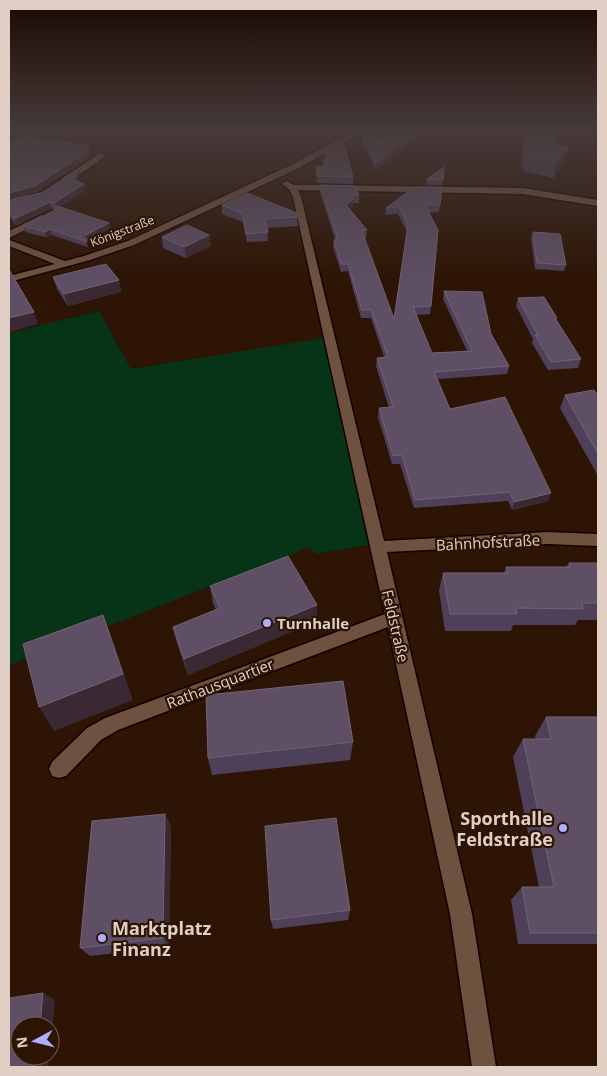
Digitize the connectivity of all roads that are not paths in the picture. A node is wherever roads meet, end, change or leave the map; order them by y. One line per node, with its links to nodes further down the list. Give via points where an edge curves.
1 (66, 179): 4 (street)
2 (267, 180): 3 (street); 9 (street, Königstraße, via 131,244)
3 (292, 187): 5 (street, via 522,191); 12 (street, Feldstraße, via 297,197)
4 (53, 188)
5 (598, 203)
6 (52, 213): 7 (street)
7 (9, 236)
8 (9, 243): 9 (street)
9 (65, 264): 10 (street, Königstraße)
10 (9, 279)
11 (598, 540): 12 (street, Bahnhofstraße, via 547,538)
12 (378, 548): 13 (street, Feldstraße)
13 (394, 618): 14 (street, Rathausquartier, via 112,724 94,734); 15 (street, Feldstraße, via 461,914)
14 (59, 769)
15 (484, 1067)

